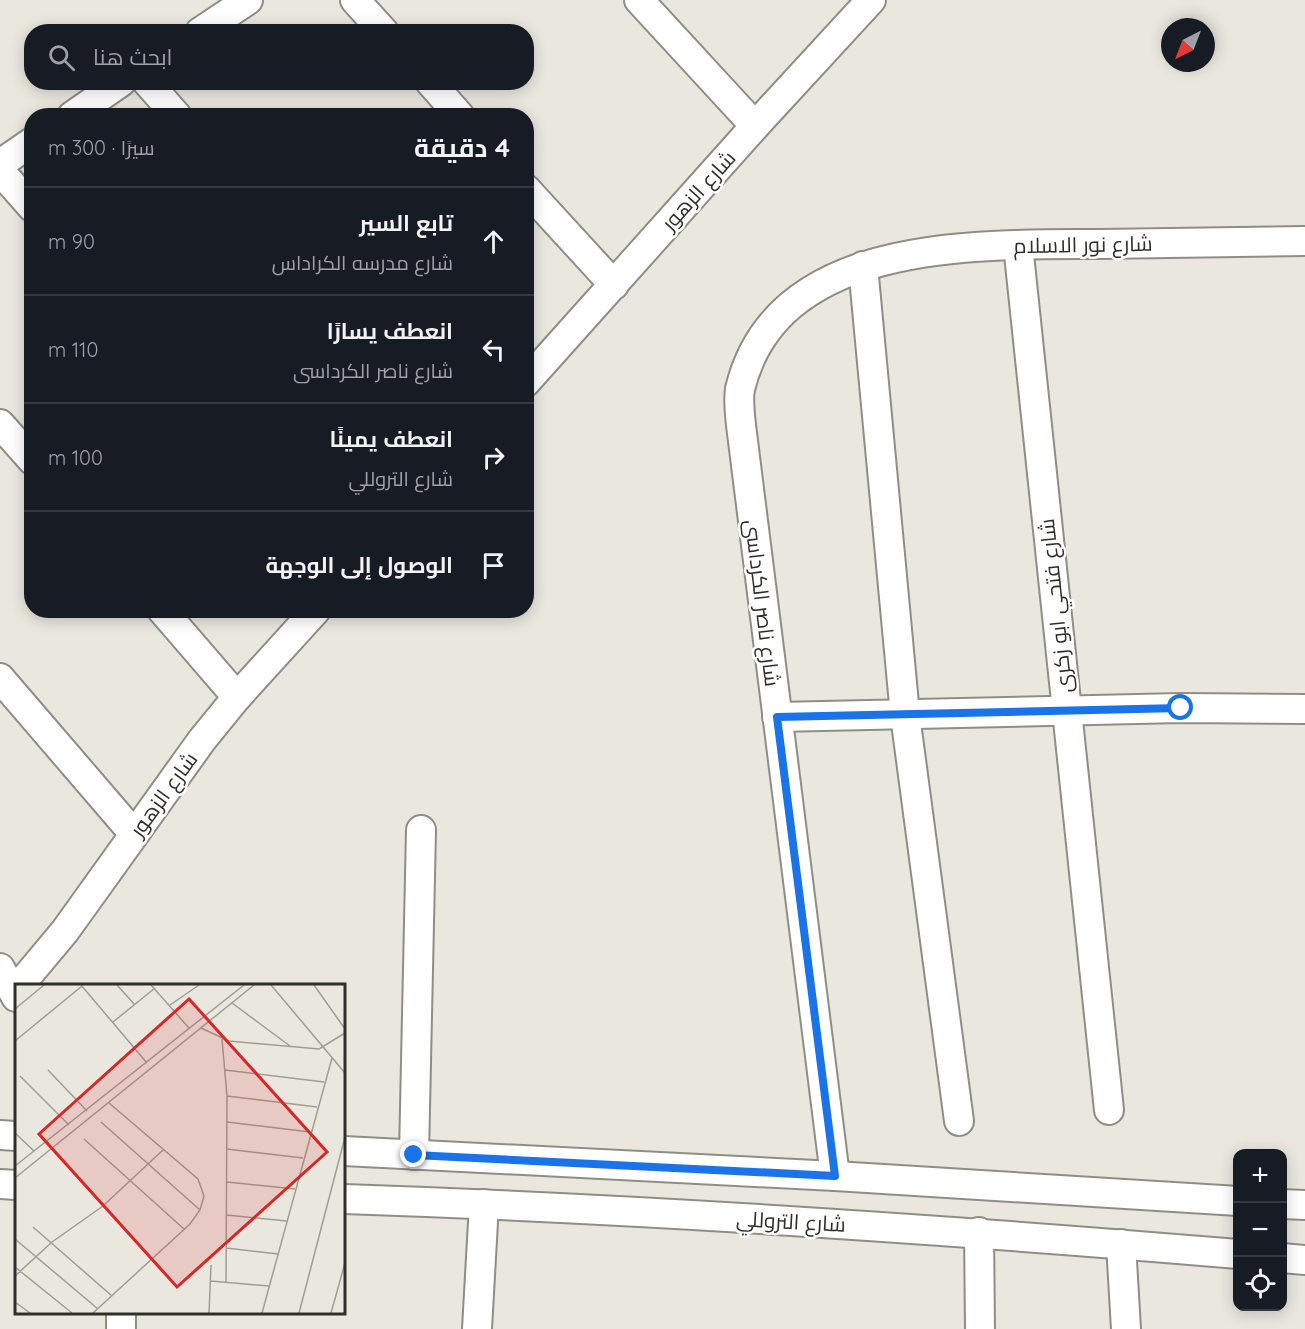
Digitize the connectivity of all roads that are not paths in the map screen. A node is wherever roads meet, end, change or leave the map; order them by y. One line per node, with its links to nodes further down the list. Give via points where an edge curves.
1 (248, 0): 5 (street)
2 (355, 0): 6 (street)
3 (639, 0): 13 (street)
4 (872, 0): 13 (street, شارع الزهور)
5 (212, 24)
6 (377, 24)
7 (109, 90): 10 (street)
8 (154, 90): 11 (street)
9 (437, 90): 12 (street)
10 (84, 108)
11 (170, 108)
12 (453, 108)
13 (755, 126): 22 (street, شارع الزهور)
14 (24, 148): 15 (street)
15 (0, 164)
16 (0, 171): 17 (street)
17 (24, 198)
18 (534, 198): 22 (street)
19 (1305, 241): 20 (street, شارع نور الاسلام)
20 (1018, 245): 21 (street, شارع نور الاسلام, via 929,252); 31 (street, شارع فتحي ابو زكرى)
21 (863, 266): 32 (street); 33 (street, شارع ناصر الكرداسى, via 809,291 778,318 754,352 740,391 742,437)
22 (614, 285): 23 (street, شارع الزهور)
23 (534, 373)
24 (0, 424): 25 (street)
25 (24, 451)
26 (169, 618): 29 (street)
27 (309, 618): 29 (street, شارع الزهور)
28 (0, 678): 35 (street)
29 (237, 697): 35 (street, شارع الزهور)
30 (1305, 709): 31 (street)
31 (1066, 711): 32 (street); 37 (street, شارع فتحي ابو زكرى)
32 (905, 715): 33 (street); 38 (street)
33 (777, 717): 43 (street, شارع ناصر الكرداسى)
34 (421, 830): 42 (street)
35 (134, 834): 36 (street, شارع الزهور, via 65,931)
36 (13, 986)
37 (1109, 1110)
38 (959, 1121)
39 (0, 1135): 40 (street)
40 (15, 1136)
41 (345, 1151): 42 (street)
42 (414, 1155): 43 (street)
43 (835, 1176): 47 (street)
44 (0, 1184): 45 (street)
45 (15, 1185)
46 (345, 1199): 48 (street, شارع التروللي)
47 (1233, 1201)
48 (484, 1204): 51 (street, شارع التروللي); 56 (street)
49 (1287, 1204): 50 (street)
50 (1305, 1205)
51 (979, 1232): 52 (street, شارع التروللي); 57 (street)
52 (1121, 1244): 53 (street, شارع التروللي); 58 (street)
53 (1233, 1254)
54 (1287, 1258): 55 (street)
55 (1305, 1260)
56 (477, 1329)
57 (980, 1329)
58 (1126, 1329)

